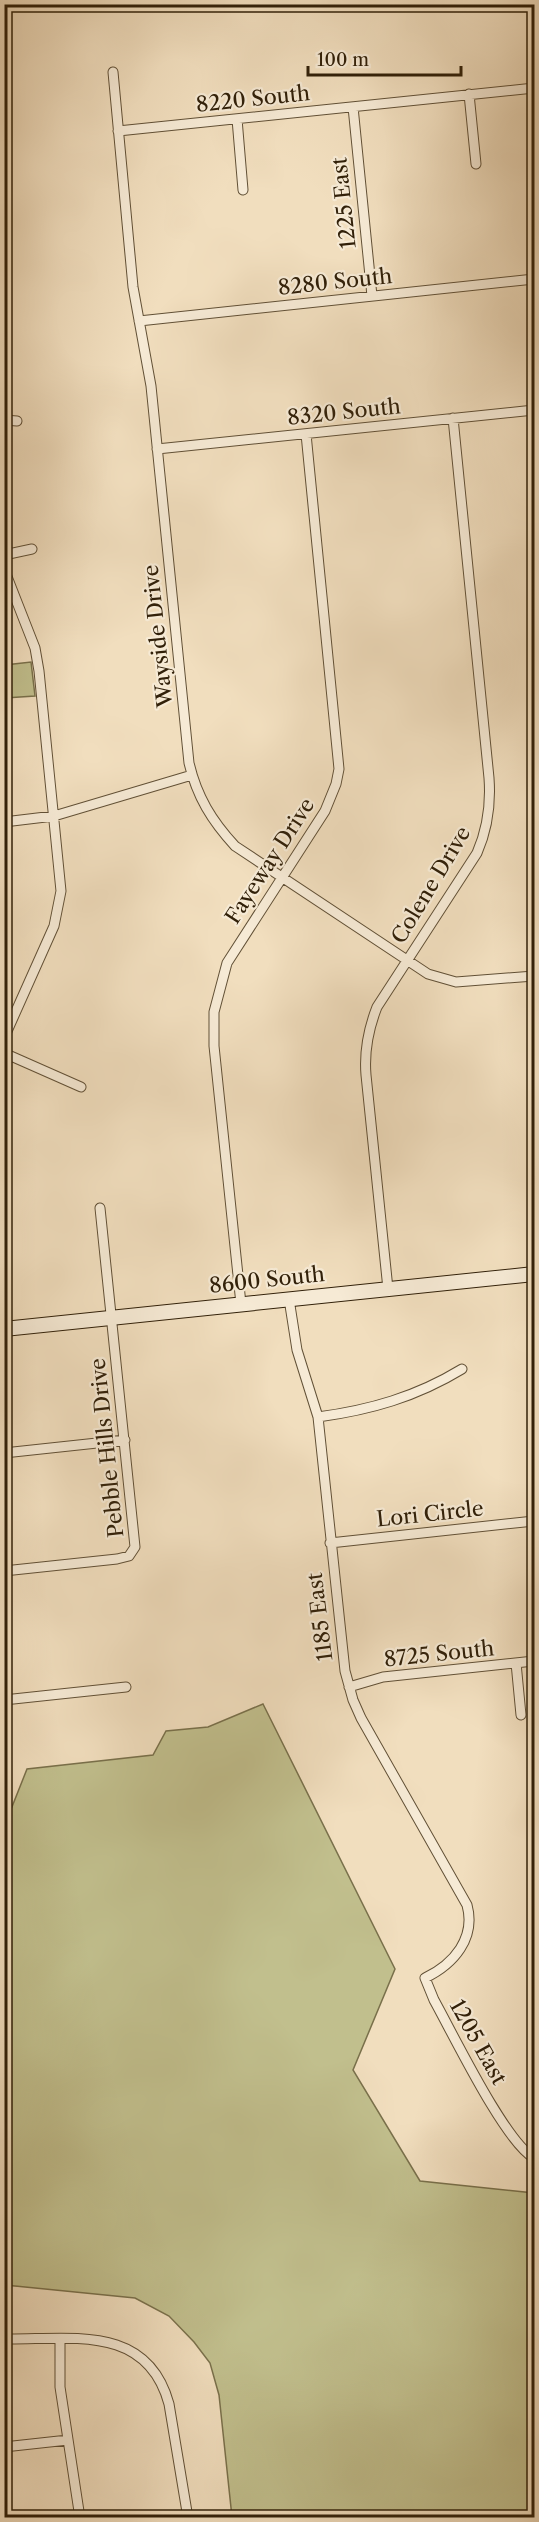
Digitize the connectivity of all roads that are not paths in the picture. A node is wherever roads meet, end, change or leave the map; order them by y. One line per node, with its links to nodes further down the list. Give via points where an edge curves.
1 (113, 72): 6 (street, Wayside Drive)
2 (534, 88): 3 (street, 8220 South)
3 (469, 94): 4 (street, 8220 South); 7 (street)
4 (353, 107): 5 (street, 8220 South); 10 (street, 1225 East)
5 (237, 119): 6 (street, 8220 South); 8 (street)
6 (118, 131): 11 (street, Wayside Drive)
7 (476, 164)
8 (243, 190)
9 (534, 279): 10 (street, 8280 South)
10 (372, 296): 11 (street, 8280 South)
11 (139, 321): 17 (street, Wayside Drive)
12 (534, 410): 13 (street, 8320 South)
13 (453, 418): 16 (street, 8320 South); 25 (street, Colene Drive, via 490,808 477,853)
14 (4, 420): 15 (street)
15 (17, 421)
16 (306, 434): 17 (street, 8320 South); 24 (street, Fayeway Drive, via 339,769 325,811)
17 (157, 449): 21 (street, Wayside Drive)
18 (32, 549): 19 (street)
19 (4, 555)
20 (4, 569): 22 (street, via 35,648)
21 (192, 775): 22 (street); 24 (street, Wayside Drive, via 198,794 219,829 235,846)
22 (54, 816): 23 (street); 27 (street, via 60,903 54,926)
23 (4, 822)
24 (281, 879): 25 (street, Wayside Drive); 34 (street, Fayeway Drive, via 227,963 214,1012 214,1046)
25 (406, 962): 26 (street, Wayside Drive, via 456,982); 32 (street, Colene Drive, via 377,1007 365,1061)
26 (534, 976)
27 (4, 1038)
28 (4, 1053): 29 (street)
29 (81, 1087)
30 (100, 1208): 35 (street, Pebble Hills Drive)
31 (534, 1274): 32 (main road, 8600 South)
32 (388, 1289): 33 (main road, 8600 South)
33 (289, 1299): 34 (main road, 8600 South); 38 (street, 1185 East, via 297,1350)
34 (241, 1304): 35 (main road, 8600 South)
35 (112, 1318): 36 (main road, 8600 South); 39 (street, Pebble Hills Drive)
36 (4, 1329)
37 (462, 1370): 38 (street, via 393,1402)
38 (318, 1417): 42 (street, 1185 East)
39 (125, 1440): 40 (street); 43 (street, Pebble Hills Drive, via 136,1541 133,1552 117,1559)
40 (4, 1453)
41 (534, 1521): 42 (street, Lori Circle)
42 (330, 1543): 47 (street, 1185 East)
43 (4, 1571)
44 (534, 1661): 45 (street, 8725 South)
45 (516, 1663): 47 (street, 8725 South, via 383,1677); 49 (street)
46 (126, 1687): 48 (street)
47 (348, 1687): 50 (street, 1185 East, via 361,1718 467,1905 470,1928 459,1950 439,1971)
48 (4, 1700)
49 (521, 1715)
50 (425, 1978): 51 (street, 1205 East, via 507,2130)
51 (534, 2158)
52 (4, 2339): 53 (street)
53 (60, 2340): 54 (street, via 60,2387); 57 (street, via 104,2341 126,2347 148,2362 165,2388)
54 (68, 2440): 55 (street); 56 (street)
55 (4, 2447)
56 (80, 2517)
57 (188, 2517)

